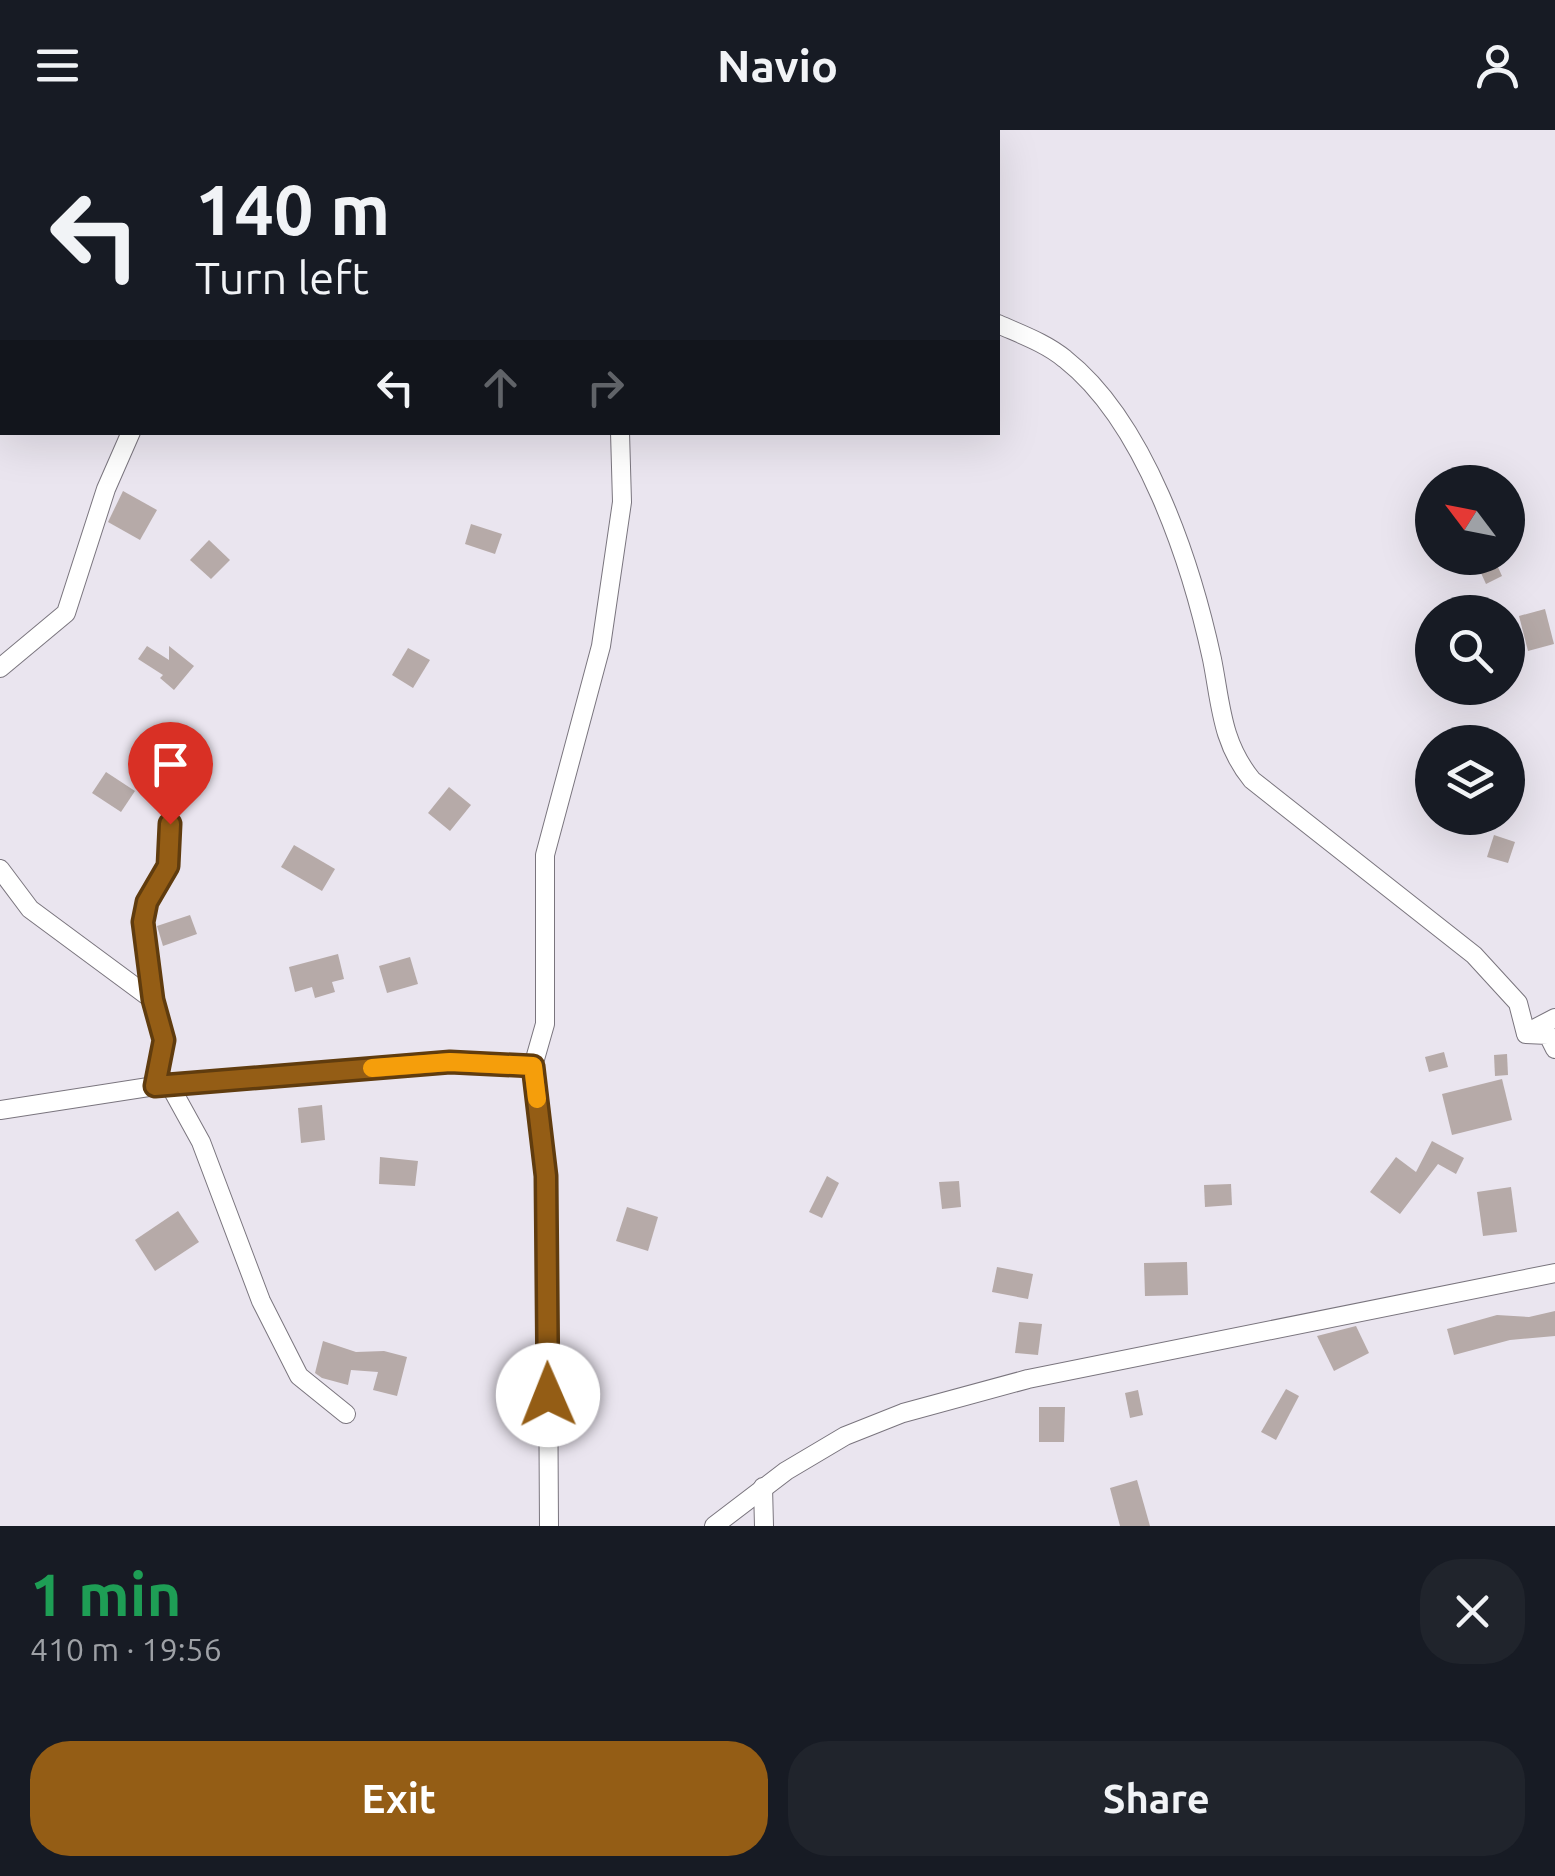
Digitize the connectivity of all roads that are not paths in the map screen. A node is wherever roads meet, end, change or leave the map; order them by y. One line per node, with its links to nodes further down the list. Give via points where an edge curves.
1 (1000, 325): 9 (street, via 1065,359 1095,386 1154,482 1212,658 1228,745 1240,766 1474,955 1518,1003)
2 (129, 435): 4 (street, via 66,613)
3 (620, 435): 11 (street, via 622,502 601,646 545,855 545,1024)
4 (0, 668)
5 (170, 824): 7 (street, via 168,866 143,922)
6 (0, 869): 7 (street, via 30,908)
7 (153, 1000): 12 (street, via 164,1040)
8 (1555, 1018): 9 (street)
9 (1526, 1034): 10 (street, via 1548,1035)
10 (1555, 1050)
11 (533, 1066): 12 (street, via 450,1062); 17 (street, via 546,1176)
12 (162, 1085): 13 (street); 15 (street, via 200,1142 261,1302 299,1376)
13 (0, 1110)
14 (1555, 1273): 16 (street, via 974,1394 845,1436)
15 (346, 1414)
16 (763, 1487): 18 (street); 19 (street)
17 (549, 1526)
18 (714, 1526)
19 (764, 1526)

